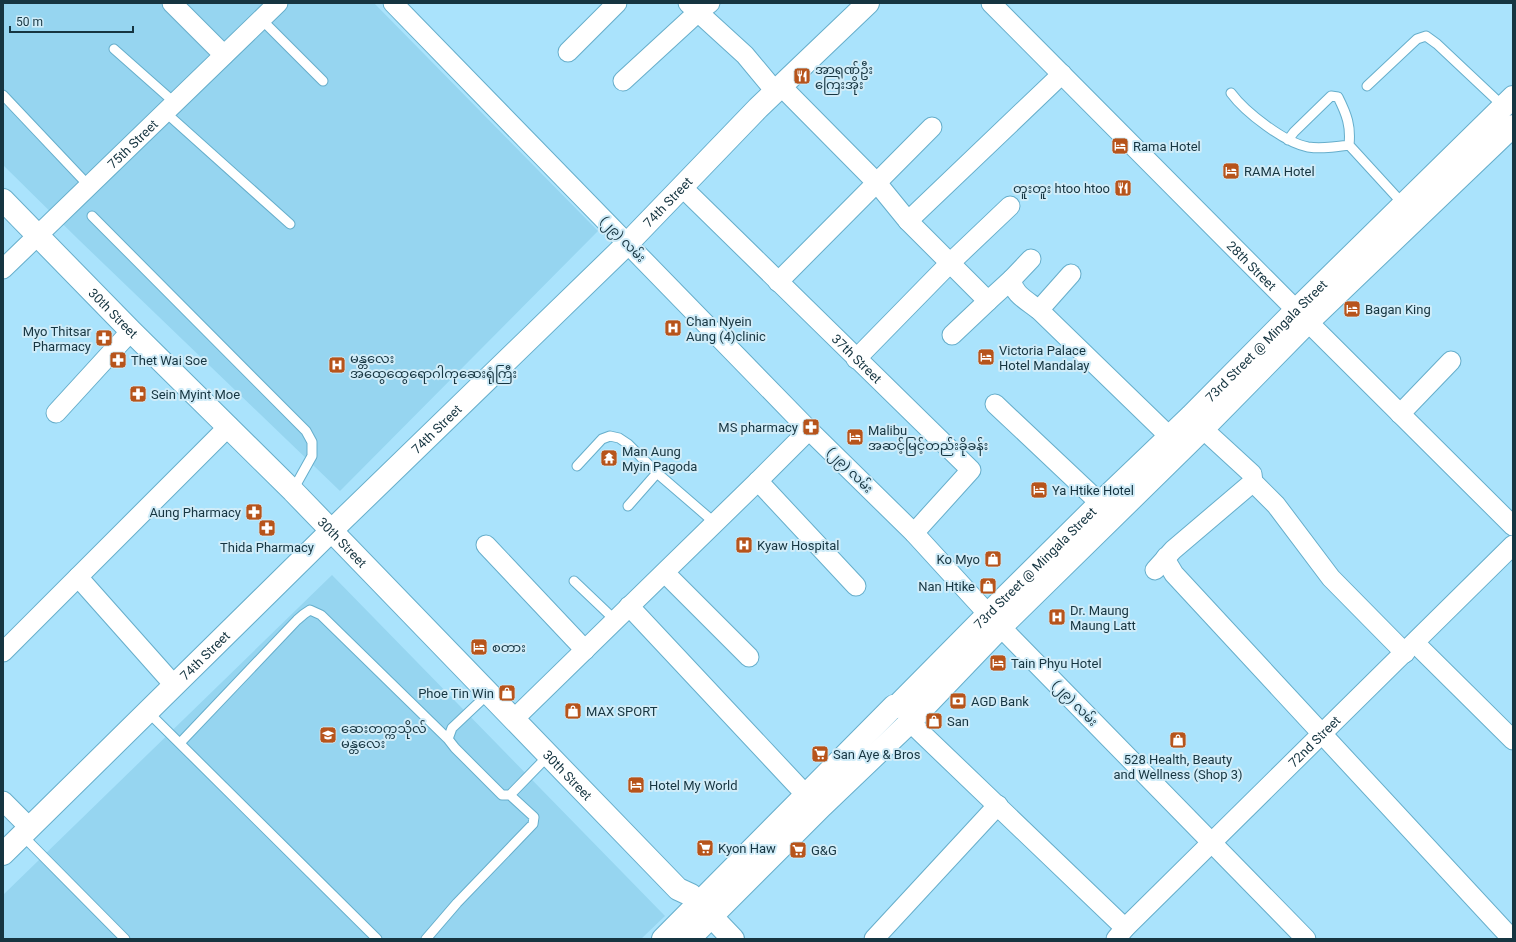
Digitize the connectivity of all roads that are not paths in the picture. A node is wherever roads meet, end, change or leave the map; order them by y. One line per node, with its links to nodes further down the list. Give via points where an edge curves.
1 (172, 3): 11 (street)
2 (278, 3): 8 (street, 75th Street)
3 (392, 3): 34 (street, (၂၉) လမ်း)
4 (617, 3): 10 (street)
5 (868, 3): 16 (main road, 74th Street)
6 (991, 3): 12 (street, 28th Street)
7 (698, 6): 14 (street); 16 (street)
8 (261, 19): 11 (street, 75th Street); 13 (lane)
9 (114, 49): 19 (lane)
10 (568, 52)
11 (224, 55): 19 (street, 75th Street)
12 (1062, 74): 31 (street); 43 (street, 28th Street)
13 (323, 80)
14 (623, 81)
15 (1367, 86): 20 (lane, via 1417,39 1426,36)
16 (778, 89): 24 (street); 26 (main road, 74th Street)
17 (1231, 92): 22 (lane, via 1237,101 1264,124)
18 (3, 95): 25 (lane)
19 (170, 107): 25 (street, 75th Street); 32 (lane)
20 (1508, 117): 28 (main road, 73rd Street @ Mingala Street); 43 (main road, 73rd Street @ Mingala Street)
21 (932, 127): 24 (street)
22 (1288, 140): 23 (lane, via 1308,147 1330,148); 23 (lane, via 1331,96 1338,97 1345,112 1350,132)
23 (1349, 145): 28 (lane)
24 (877, 183): 31 (street); 40 (street)
25 (89, 186): 33 (street, 75th Street)
26 (682, 187): 34 (main road, 74th Street); 40 (street, 37th Street)
27 (3, 200): 33 (main road, 30th Street)
28 (1404, 205): 43 (main road, 73rd Street @ Mingala Street)
29 (1010, 206): 36 (street)
30 (92, 216): 59 (lane, via 306,431 312,442 312,456)
31 (908, 221): 36 (street)
32 (290, 224)
33 (37, 236): 37 (street, 75th Street); 44 (main road, 30th Street)
34 (627, 244): 53 (street, (၂၉) လမ်း); 64 (main road, 74th Street)
35 (1031, 259): 39 (street)
36 (950, 263): 41 (street); 46 (street)
37 (3, 269)
38 (1072, 274): 42 (street)
39 (1012, 279): 41 (street); 42 (street, via 1012,286 1017,293)
40 (778, 282): 46 (street, 37th Street)
41 (988, 301): 45 (street)
42 (1039, 310): 54 (street)
43 (1302, 316): 50 (street, 28th Street); 52 (main road, 73rd Street @ Mingala Street); 54 (main road, 73rd Street @ Mingala Street)
44 (131, 331): 49 (street); 51 (main road, 30th Street)
45 (952, 335)
46 (856, 359): 65 (street, 37th Street, via 971,470)
47 (1451, 361): 50 (street)
48 (995, 404): 60 (street)
49 (56, 413)
50 (1400, 414): 63 (street, 28th Street)
51 (229, 426): 59 (main road, 30th Street); 69 (street)
52 (1203, 429): 58 (street, via 1252,474); 74 (main road, 73rd Street @ Mingala Street)
53 (809, 430): 57 (street); 65 (street, (၂၉) လမ်း)
54 (1170, 437): 60 (main road, 73rd Street @ Mingala Street)
55 (576, 466): 56 (lane, via 602,438 610,436 628,444)
56 (657, 473): 61 (lane); 62 (lane)
57 (758, 481): 62 (street); 71 (street)
58 (1253, 482): 75 (street, via 1276,505 1331,578); 84 (street, via 1160,564 1168,564 1174,574)
59 (293, 491): 64 (main road, 30th Street)
60 (1100, 503): 74 (main road, 73rd Street @ Mingala Street)
61 (628, 506)
62 (715, 523): 68 (street)
63 (1513, 526)
64 (331, 531): 79 (main road, 74th Street); 80 (main road, 30th Street)
65 (914, 533): 74 (street, (၂၉) လမ်း)
66 (486, 545): 76 (street)
67 (1513, 545): 75 (street, 72nd Street)
68 (665, 573): 72 (street); 78 (street)
69 (78, 577): 77 (street); 79 (street)
70 (574, 580): 73 (lane)
71 (856, 586)
72 (628, 606): 73 (street); 90 (street)
73 (615, 620): 76 (street)
74 (995, 620): 83 (main road, 73rd Street @ Mingala Street); 90 (main road, 73rd Street @ Mingala Street, via 896,708 894,706); 94 (street, (၂၉) လမ်း)
75 (1410, 648): 84 (street, 72nd Street); 86 (street)
76 (585, 650): 82 (street)
77 (3, 652)
78 (749, 658)
79 (174, 685): 81 (main road, 74th Street)
80 (488, 694): 82 (main road, 30th Street); 85 (lane, via 452,728)
81 (148, 712): 87 (lane); 93 (main road, 74th Street)
82 (513, 720): 88 (main road, 30th Street)
83 (910, 722): 92 (street); 96 (main road, 73rd Street @ Mingala Street)
84 (1322, 735): 94 (street, 72nd Street); 105 (street)
85 (448, 739): 87 (lane, via 321,615 310,610 297,620); 89 (lane, via 502,795)
86 (1513, 740)
87 (180, 743): 99 (lane)
88 (548, 756): 89 (lane); 96 (main road, 30th Street, via 678,889 691,896)
89 (510, 795): 100 (lane, via 534,817 533,824)
90 (806, 795): 96 (main road, 73rd Street @ Mingala Street)
91 (3, 800): 93 (street)
92 (998, 805): 97 (street); 103 (street)
93 (26, 832): 95 (main road, 74th Street); 98 (lane)
94 (1212, 843): 97 (street, 72nd Street); 104 (street, (၂၉) လမ်း)
95 (3, 854)
96 (701, 923): 101 (main road, 73rd Street @ Mingala Street); 102 (main road, 30th Street)
97 (1121, 934)
98 (125, 939)
99 (377, 939)
100 (426, 939)
101 (663, 939)
102 (733, 939)
103 (874, 939)
104 (1306, 939)
105 (1512, 939)

